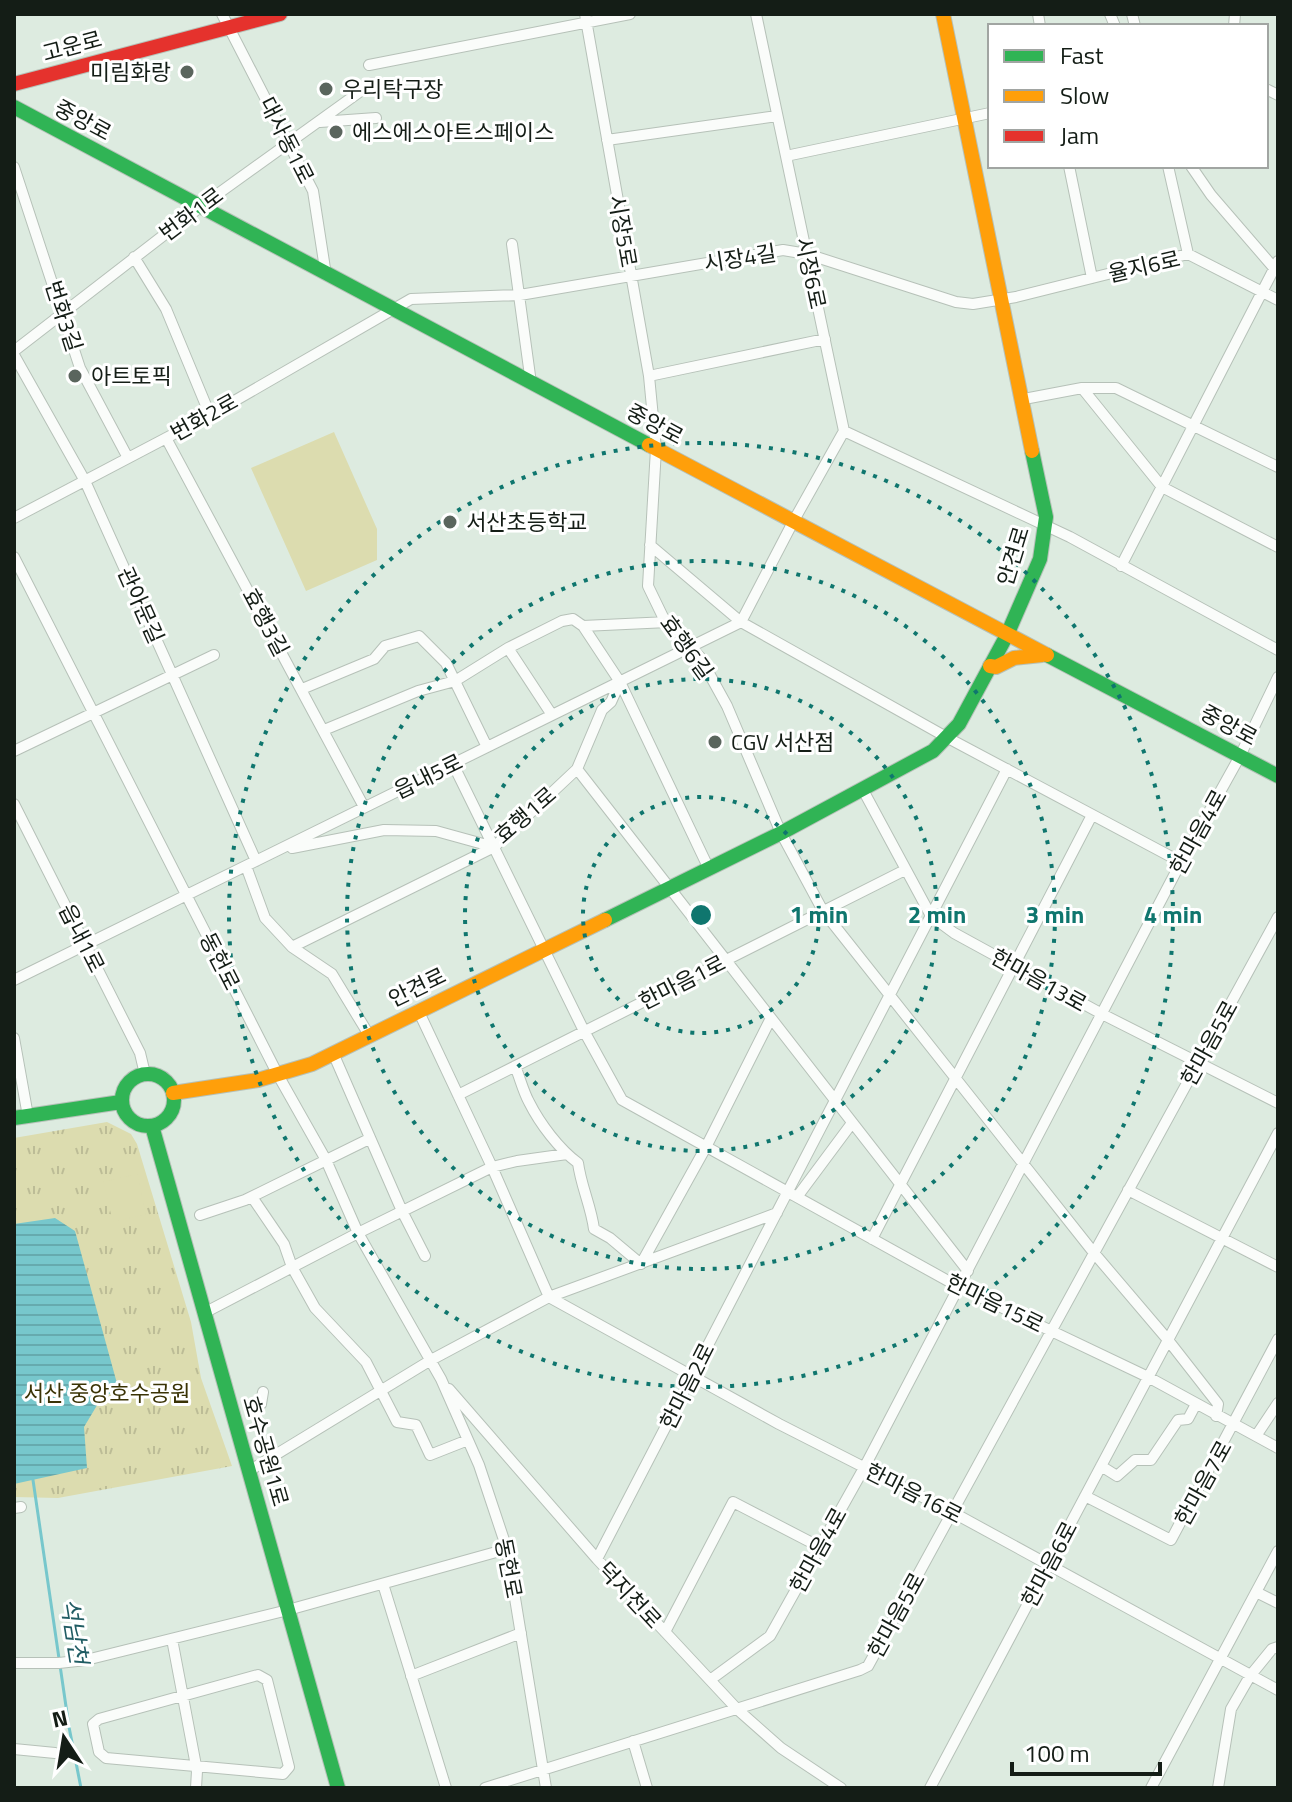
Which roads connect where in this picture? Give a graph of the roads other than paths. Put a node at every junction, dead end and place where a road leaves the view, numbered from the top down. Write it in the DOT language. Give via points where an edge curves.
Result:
graph roads {
  1 [pos="280,14"];
  2 [pos="630,14"];
  3 [pos="756,14"];
  4 [pos="943,14"];
  5 [pos="585,18"];
  6 [pos="226,21"];
  7 [pos="369,65"];
  8 [pos="372,83"];
  9 [pos="14,84"];
  10 [pos="14,107"];
  11 [pos="988,113"];
  12 [pos="777,116"];
  13 [pos="376,118"];
  14 [pos="965,118"];
  15 [pos="318,122"];
  16 [pos="607,140"];
  17 [pos="289,142"];
  18 [pos="786,156"];
  19 [pos="14,167"];
  20 [pos="1069,168"];
  21 [pos="1168,168"];
  22 [pos="1192,168"];
  23 [pos="200,207"];
  24 [pos="512,244"];
  25 [pos="807,254"];
  26 [pos="1188,254"];
  27 [pos="134,257"];
  28 [pos="1276,265"];
  29 [pos="326,275"];
  30 [pos="631,277"];
  31 [pos="1092,278"];
  32 [pos="1262,292"];
  33 [pos="520,295"];
  34 [pos="1003,299"];
  35 [pos="1278,300"];
  36 [pos="392,310"];
  37 [pos="63,313"];
  38 [pos="825,339"];
  39 [pos="14,353"];
  40 [pos="649,376"];
  41 [pos="531,383"];
  42 [pos="1082,388"];
  43 [pos="1024,399"];
  44 [pos="210,415"];
  45 [pos="1193,425"];
  46 [pos="844,431"];
  47 [pos="166,438"];
  48 [pos="656,449"];
  49 [pos="128,458"];
  50 [pos="1278,467"];
  51 [pos="85,481"];
  52 [pos="1162,487"];
  53 [pos="14,518"];
  54 [pos="793,522"];
  55 [pos="1046,526"];
  56 [pos="650,545"];
  57 [pos="1278,547"];
  58 [pos="14,557"];
  59 [pos="1121,566"];
  60 [pos="668,622"];
  61 [pos="741,622"];
  62 [pos="583,626"];
  63 [pos="1007,635"];
  64 [pos="691,647"];
  65 [pos="508,648"];
  66 [pos="1278,650"];
  67 [pos="214,655"];
  68 [pos="1047,655"];
  69 [pos="990,666"];
  70 [pos="173,675"];
  71 [pos="1278,677"];
  72 [pos="455,681"];
  73 [pos="620,682"];
  74 [pos="302,689"];
  75 [pos="93,713"];
  76 [pos="552,715"];
  77 [pos="324,730"];
  78 [pos="948,738"];
  79 [pos="487,747"];
  80 [pos="14,751"];
  81 [pos="1240,756"];
  82 [pos="453,764"];
  83 [pos="577,769"];
  84 [pos="1007,769"];
  85 [pos="1278,776"];
  86 [pos="863,790"];
  87 [pos="14,804"];
  88 [pos="364,807"];
  89 [pos="1092,815"];
  90 [pos="781,833"];
  91 [pos="494,847"];
  92 [pos="276,851"];
  93 [pos="1181,862"];
  94 [pos="251,863"];
  95 [pos="709,869"];
  96 [pos="905,870"];
  97 [pos="670,889"];
  98 [pos="186,895"];
  99 [pos="823,911"];
  100 [pos="931,916"];
  101 [pos="1278,917"];
  102 [pos="85,945"];
  103 [pos="292,947"];
  104 [pos="545,949"];
  105 [pos="726,960"];
  106 [pos="1014,965"];
  107 [pos="14,980"];
  108 [pos="889,995"];
  109 [pos="418,1010"];
  110 [pos="1102,1014"];
  111 [pos="771,1018"];
  112 [pos="584,1031"];
  113 [pos="369,1035"];
  114 [pos="14,1038"];
  115 [pos="333,1053"];
  116 [pos="1199,1061"];
  117 [pos="515,1066"];
  118 [pos="145,1074"];
  119 [pos="278,1075"];
  120 [pos="955,1078"];
  121 [pos="173,1093"];
  122 [pos="458,1095"];
  123 [pos="121,1102"];
  124 [pos="834,1102"];
  125 [pos="1278,1103"];
  126 [pos="21,1117"];
  127 [pos="852,1123"];
  128 [pos="152,1126"];
  129 [pos="1278,1133"];
  130 [pos="369,1139"];
  131 [pos="706,1147"];
  132 [pos="567,1154"];
  133 [pos="326,1160"];
  134 [pos="1025,1164"];
  135 [pos="492,1167"];
  136 [pos="900,1185"];
  137 [pos="1128,1190"];
  138 [pos="792,1195"];
  139 [pos="252,1197"];
  140 [pos="402,1211"];
  141 [pos="777,1213"];
  142 [pos="200,1215"];
  143 [pos="358,1233"];
  144 [pos="1222,1238"];
  145 [pos="872,1239"];
  146 [pos="1094,1253"];
  147 [pos="425,1256"];
  148 [pos="641,1264"];
  149 [pos="292,1267"];
  150 [pos="1278,1267"];
  151 [pos="968,1271"];
  152 [pos="959,1287"];
  153 [pos="549,1297"];
  154 [pos="204,1313"];
  155 [pos="1052,1330"];
  156 [pos="1278,1339"];
  157 [pos="1168,1340"];
  158 [pos="431,1360"];
  159 [pos="692,1376"];
  160 [pos="1148,1377"];
  161 [pos="441,1379"];
  162 [pos="382,1389"];
  163 [pos="1278,1403"];
  164 [pos="1196,1404"];
  165 [pos="1216,1416"];
  166 [pos="1234,1426"];
  167 [pos="1256,1436"];
  168 [pos="468,1440"];
  169 [pos="1278,1448"];
  170 [pos="1101,1466"];
  171 [pos="864,1468"];
  172 [pos="249,1471"];
  173 [pos="1085,1496"];
  174 [pos="952,1512"];
  175 [pos="820,1547"];
  176 [pos="507,1549"];
  177 [pos="1278,1551"];
  178 [pos="597,1559"];
  179 [pos="1048,1566"];
  180 [pos="383,1584"];
  181 [pos="1256,1592"];
  182 [pos="1278,1603"];
  183 [pos="288,1610"];
  184 [pos="665,1632"];
  185 [pos="521,1633"];
  186 [pos="172,1639"];
  187 [pos="1278,1647"];
  188 [pos="1221,1659"];
  189 [pos="14,1663"];
  190 [pos="411,1676"];
  191 [pos="1250,1676"];
  192 [pos="710,1680"];
  193 [pos="1278,1690"];
  194 [pos="183,1696"];
  195 [pos="737,1709"];
  196 [pos="633,1741"];
  197 [pos="14,1749"];
  198 [pos="55,1753"];
  199 [pos="196,1766"];
  200 [pos="543,1770"];
  201 [pos="828,1784"];
  202 [pos="196,1788"];
  203 [pos="338,1788"];
  204 [pos="446,1788"];
  205 [pos="485,1788"];
  206 [pos="546,1788"];
  207 [pos="647,1788"];
  208 [pos="841,1788"];
  209 [pos="930,1788"];
  210 [pos="1151,1788"];
  211 [pos="1218,1788"];
  1 -- 6 [label="main road, 고운로"];
  2 -- 5 [label="street"];
  3 -- 12 [label="street, 시장6로"];
  4 -- 14 [label="main road, 안견로"];
  5 -- 7 [label="street"];
  5 -- 16 [label="street, 시장5로"];
  6 -- 9 [label="main road, 고운로"];
  6 -- 17 [label="street, 대사동1로"];
  8 -- 15 [label="street, 번화1로"];
  10 -- 23 [label="main road, 중앙로"];
  11 -- 14 [label="street"];
  12 -- 16 [label="street"];
  12 -- 18 [label="street, 시장6로"];
  13 -- 15 [label="street"];
  14 -- 18 [label="street"];
  14 -- 34 [label="main road, 안견로"];
  15 -- 17 [label="street, 번화1로"];
  16 -- 30 [label="street, 시장5로"];
  17 -- 23 [label="street, 번화1로"];
  17 -- 29 [label="street, 대사동1로" via="313,191"];
  18 -- 25 [label="street, 시장6로"];
  19 -- 37 [label="street, 번화3길"];
  20 -- 31 [label="street"];
  21 -- 26 [label="street"];
  22 -- 28 [label="street"];
  23 -- 27 [label="street, 번화1로"];
  23 -- 29 [label="main road, 중앙로"];
  24 -- 33 [label="street"];
  25 -- 30 [label="street, 시장4길" via="783,250"];
  25 -- 34 [label="street, 시장4길" via="962,304"];
  25 -- 38 [label="street, 시장6로"];
  26 -- 31 [label="street, 율지6로"];
  26 -- 32 [label="street, 율지6로"];
  27 -- 37 [label="street, 번화1로"];
  27 -- 44 [label="street" via="166,309"];
  28 -- 32 [label="street"];
  29 -- 36 [label="main road, 중앙로"];
  30 -- 33 [label="street, 시장4길"];
  30 -- 40 [label="street, 시장5로"];
  31 -- 34 [label="street, 율지6로"];
  32 -- 35 [label="street, 율지6로"];
  32 -- 45 [label="street"];
  33 -- 36 [label="street, 시장4길" via="411,299"];
  33 -- 41 [label="street"];
  34 -- 43 [label="main road, 안견로"];
  36 -- 41 [label="main road, 중앙로"];
  36 -- 44 [label="street, 번화2로"];
  37 -- 39 [label="street, 번화1로"];
  37 -- 49 [label="street, 번화3길" via="80,368"];
  38 -- 40 [label="street"];
  38 -- 46 [label="street, 시장6로"];
  39 -- 51 [label="street, 관아문길"];
  40 -- 48 [label="street, 시장5로"];
  41 -- 48 [label="main road, 중앙로"];
  42 -- 43 [label="street"];
  42 -- 45 [label="street" via="1116,388"];
  42 -- 52 [label="street"];
  43 -- 55 [label="main road, 안견로"];
  44 -- 47 [label="street, 번화2로"];
  45 -- 50 [label="street"];
  45 -- 52 [label="street"];
  46 -- 54 [label="street"];
  46 -- 55 [label="street"];
  47 -- 49 [label="street, 번화2로"];
  47 -- 74 [label="street, 효행3길"];
  48 -- 54 [label="main road, 중앙로"];
  48 -- 56 [label="street, 효행6길"];
  49 -- 51 [label="street, 번화2로"];
  51 -- 53 [label="street, 번화2로"];
  51 -- 70 [label="street, 관아문길"];
  52 -- 57 [label="street"];
  52 -- 59 [label="street"];
  54 -- 61 [label="street"];
  54 -- 63 [label="main road, 중앙로"];
  55 -- 59 [label="street"];
  55 -- 63 [label="main road, 안견로" via="1040,559"];
  56 -- 60 [label="street, 효행6길" via="648,586"];
  56 -- 61 [label="street"];
  58 -- 75 [label="street, 동헌로"];
  59 -- 66 [label="street"];
  60 -- 62 [label="street"];
  60 -- 64 [label="street, 효행6길"];
  61 -- 64 [label="street, 읍내5로"];
  61 -- 78 [label="street"];
  62 -- 65 [label="street" via="573,619 562,621"];
  62 -- 73 [label="street"];
  63 -- 68 [label="main road, 중앙로"];
  63 -- 69 [label="main road, 안견로"];
  64 -- 73 [label="street, 읍내5로"];
  64 -- 90 [label="street, 효행6길" via="727,706"];
  65 -- 72 [label="street"];
  65 -- 76 [label="street"];
  67 -- 70 [label="street"];
  68 -- 69 [label="main road"];
  68 -- 81 [label="main road, 중앙로"];
  69 -- 78 [label="main road, 안견로"];
  70 -- 75 [label="street"];
  70 -- 94 [label="street, 관아문길"];
  71 -- 81 [label="street, 한마음4로"];
  72 -- 74 [label="street" via="446,663 419,636 385,646 374,659"];
  72 -- 77 [label="street"];
  72 -- 79 [label="street"];
  73 -- 76 [label="street, 읍내5로"];
  73 -- 83 [label="street, 효행1로"];
  73 -- 95 [label="street"];
  74 -- 77 [label="street, 효행3길"];
  75 -- 80 [label="street"];
  75 -- 98 [label="street, 동헌로"];
  76 -- 79 [label="street, 읍내5로"];
  77 -- 88 [label="street, 효행3길"];
  78 -- 84 [label="street"];
  78 -- 86 [label="main road, 안견로"];
  79 -- 82 [label="street, 읍내5로"];
  81 -- 85 [label="main road, 중앙로"];
  81 -- 93 [label="street, 한마음4로"];
  82 -- 88 [label="street, 읍내5로"];
  82 -- 91 [label="street, 한마음15로"];
  83 -- 91 [label="street, 효행1로"];
  83 -- 97 [label="street"];
  84 -- 89 [label="street"];
  84 -- 100 [label="street, 한마음2로"];
  86 -- 90 [label="main road, 안견로"];
  86 -- 96 [label="street, 한마음13로"];
  87 -- 102 [label="street, 읍내1로"];
  88 -- 92 [label="street, 읍내5로"];
  89 -- 93 [label="street"];
  89 -- 106 [label="street"];
  90 -- 95 [label="main road, 안견로"];
  90 -- 99 [label="street"];
  91 -- 92 [label="street, 효행1로" via="436,831 384,830"];
  91 -- 103 [label="street"];
  91 -- 104 [label="street, 한마음15로"];
  92 -- 94 [label="street, 읍내5로"];
  93 -- 110 [label="street, 한마음4로"];
  94 -- 98 [label="street, 읍내5로"];
  94 -- 103 [label="street, 관아문길" via="265,918"];
  95 -- 97 [label="main road, 안견로"];
  96 -- 99 [label="street, 한마음1로"];
  96 -- 100 [label="street, 한마음13로"];
  97 -- 104 [label="main road, 안견로"];
  97 -- 105 [label="street"];
  98 -- 102 [label="street, 읍내5로"];
  98 -- 119 [label="street, 동헌로"];
  99 -- 105 [label="street, 한마음1로"];
  99 -- 108 [label="street"];
  100 -- 106 [label="street, 한마음13로"];
  100 -- 108 [label="street, 한마음2로"];
  101 -- 116 [label="street, 한마음5로"];
  102 -- 107 [label="street, 읍내5로"];
  102 -- 118 [label="street, 읍내1로" via="140,1053"];
  103 -- 113 [label="street, 관아문길" via="332,974"];
  104 -- 109 [label="main road, 안견로"];
  104 -- 112 [label="street, 한마음15로"];
  105 -- 111 [label="street"];
  105 -- 112 [label="street, 한마음1로"];
  106 -- 110 [label="street, 한마음13로"];
  106 -- 120 [label="street"];
  108 -- 120 [label="street"];
  108 -- 124 [label="street, 한마음2로"];
  109 -- 113 [label="main road, 안견로"];
  109 -- 122 [label="street"];
  110 -- 116 [label="street, 한마음13로"];
  110 -- 134 [label="street, 한마음4로"];
  111 -- 124 [label="street"];
  111 -- 131 [label="street"];
  112 -- 117 [label="street, 한마음1로"];
  112 -- 131 [label="street, 한마음15로" via="622,1100"];
  113 -- 115 [label="main road, 안견로"];
  114 -- 126 [label="street"];
  115 -- 119 [label="main road, 안견로"];
  115 -- 130 [label="street"];
  116 -- 125 [label="street, 한마음13로"];
  116 -- 137 [label="street, 한마음5로"];
  117 -- 122 [label="street, 한마음1로"];
  117 -- 132 [label="street" via="529,1103"];
  118 -- 121 [label="main road" via="163,1078"];
  118 -- 123 [label="main road" via="128,1083"];
  119 -- 121 [label="main road, 안견로"];
  119 -- 133 [label="street, 동헌로"];
  120 -- 134 [label="street"];
  120 -- 136 [label="street"];
  121 -- 128 [label="main road" via="170,1115"];
  122 -- 135 [label="street"];
  123 -- 126 [label="main road"];
  123 -- 128 [label="main road" via="131,1121"];
  124 -- 127 [label="street"];
  124 -- 138 [label="street, 한마음2로"];
  127 -- 136 [label="street"];
  127 -- 138 [label="street"];
  128 -- 154 [label="main road, 호수공원1로"];
  129 -- 144 [label="street, 한마음6로"];
  130 -- 133 [label="street"];
  130 -- 140 [label="street"];
  131 -- 138 [label="street, 한마음15로"];
  131 -- 148 [label="street"];
  132 -- 135 [label="street"];
  132 -- 148 [label="street" via="578,1163 594,1229"];
  133 -- 139 [label="street"];
  133 -- 143 [label="street, 동헌로"];
  134 -- 146 [label="street"];
  134 -- 151 [label="street, 한마음4로"];
  135 -- 140 [label="street"];
  135 -- 153 [label="street"];
  136 -- 145 [label="street"];
  136 -- 151 [label="street"];
  137 -- 144 [label="street"];
  137 -- 146 [label="street, 한마음5로"];
  138 -- 141 [label="street, 한마음2로"];
  138 -- 145 [label="street, 한마음15로"];
  139 -- 142 [label="street"];
  139 -- 149 [label="street" via="284,1244"];
  140 -- 143 [label="street"];
  140 -- 147 [label="street"];
  141 -- 148 [label="street"];
  141 -- 159 [label="street, 한마음2로"];
  143 -- 149 [label="street"];
  143 -- 158 [label="street, 동헌로"];
  144 -- 150 [label="street"];
  144 -- 157 [label="street, 한마음6로"];
  145 -- 152 [label="street, 한마음15로"];
  146 -- 155 [label="street, 한마음5로"];
  146 -- 157 [label="street"];
  148 -- 153 [label="street"];
  149 -- 154 [label="street"];
  149 -- 162 [label="street" via="315,1308 354,1347"];
  151 -- 152 [label="street, 한마음4로"];
  152 -- 155 [label="street, 한마음15로"];
  152 -- 171 [label="street, 한마음4로"];
  153 -- 158 [label="street"];
  153 -- 159 [label="street, 한마음16로"];
  154 -- 172 [label="main road, 호수공원1로"];
  155 -- 160 [label="street, 한마음15로"];
  155 -- 174 [label="street, 한마음5로"];
  156 -- 166 [label="street, 한마음7로"];
  157 -- 160 [label="street, 한마음6로"];
  157 -- 165 [label="street" via="1218,1404"];
  158 -- 161 [label="street, 동헌로"];
  158 -- 162 [label="street"];
  159 -- 171 [label="street, 한마음16로"];
  159 -- 178 [label="street, 한마음2로"];
  160 -- 164 [label="street, 한마음15로"];
  160 -- 170 [label="street, 한마음6로"];
  161 -- 168 [label="street, 동헌로"];
  161 -- 178 [label="street, 덕지천로"];
  162 -- 168 [label="street" via="397,1422 416,1425 430,1455"];
  162 -- 172 [label="street"];
  163 -- 167 [label="street"];
  164 -- 165 [label="street, 한마음15로"];
  164 -- 170 [label="street" via="1188,1419 1178,1420 1151,1460 1135,1460 1117,1476"];
  165 -- 166 [label="street, 한마음15로"];
  166 -- 167 [label="street, 한마음15로"];
  166 -- 173 [label="street, 한마음7로" via="1171,1540"];
  167 -- 169 [label="street, 한마음15로"];
  168 -- 176 [label="street, 동헌로"];
  170 -- 173 [label="street, 한마음6로"];
  171 -- 174 [label="street, 한마음16로"];
  171 -- 175 [label="street, 한마음4로"];
  172 -- 183 [label="main road, 호수공원1로"];
  173 -- 179 [label="street, 한마음6로"];
  174 -- 179 [label="street, 한마음16로"];
  174 -- 195 [label="street, 한마음5로" via="868,1666"];
  175 -- 184 [label="street" via="733,1502"];
  175 -- 192 [label="street, 한마음4로" via="770,1636"];
  176 -- 180 [label="street"];
  176 -- 185 [label="street, 동헌로"];
  177 -- 181 [label="street"];
  178 -- 184 [label="street, 덕지천로"];
  179 -- 188 [label="street, 한마음16로"];
  179 -- 209 [label="street, 한마음6로"];
  180 -- 183 [label="street"];
  180 -- 190 [label="street"];
  181 -- 182 [label="street"];
  181 -- 188 [label="street"];
  183 -- 186 [label="street"];
  183 -- 203 [label="main road, 호수공원1로"];
  184 -- 192 [label="street, 덕지천로"];
  185 -- 190 [label="street"];
  185 -- 200 [label="street, 동헌로"];
  186 -- 189 [label="street" via="77,1661"];
  186 -- 194 [label="street"];
  187 -- 191 [label="street"];
  188 -- 191 [label="street, 한마음16로"];
  188 -- 210 [label="street"];
  190 -- 204 [label="street"];
  191 -- 193 [label="street, 한마음16로"];
  191 -- 211 [label="street" via="1231,1709"];
  192 -- 195 [label="street, 덕지천로"];
  194 -- 199 [label="street"];
  194 -- 199 [label="street" via="93,1724 99,1752 106,1758"];
  194 -- 199 [label="street" via="258,1675 267,1680 289,1767 283,1774"];
  195 -- 196 [label="street, 한마음5로"];
  195 -- 201 [label="street, 덕지천로"];
  196 -- 200 [label="street, 한마음5로"];
  196 -- 207 [label="street"];
  197 -- 198 [label="street"];
  199 -- 202 [label="street"];
  200 -- 205 [label="street, 한마음5로"];
  200 -- 206 [label="street, 동헌로"];
  201 -- 208 [label="street, 덕지천로"];
}
